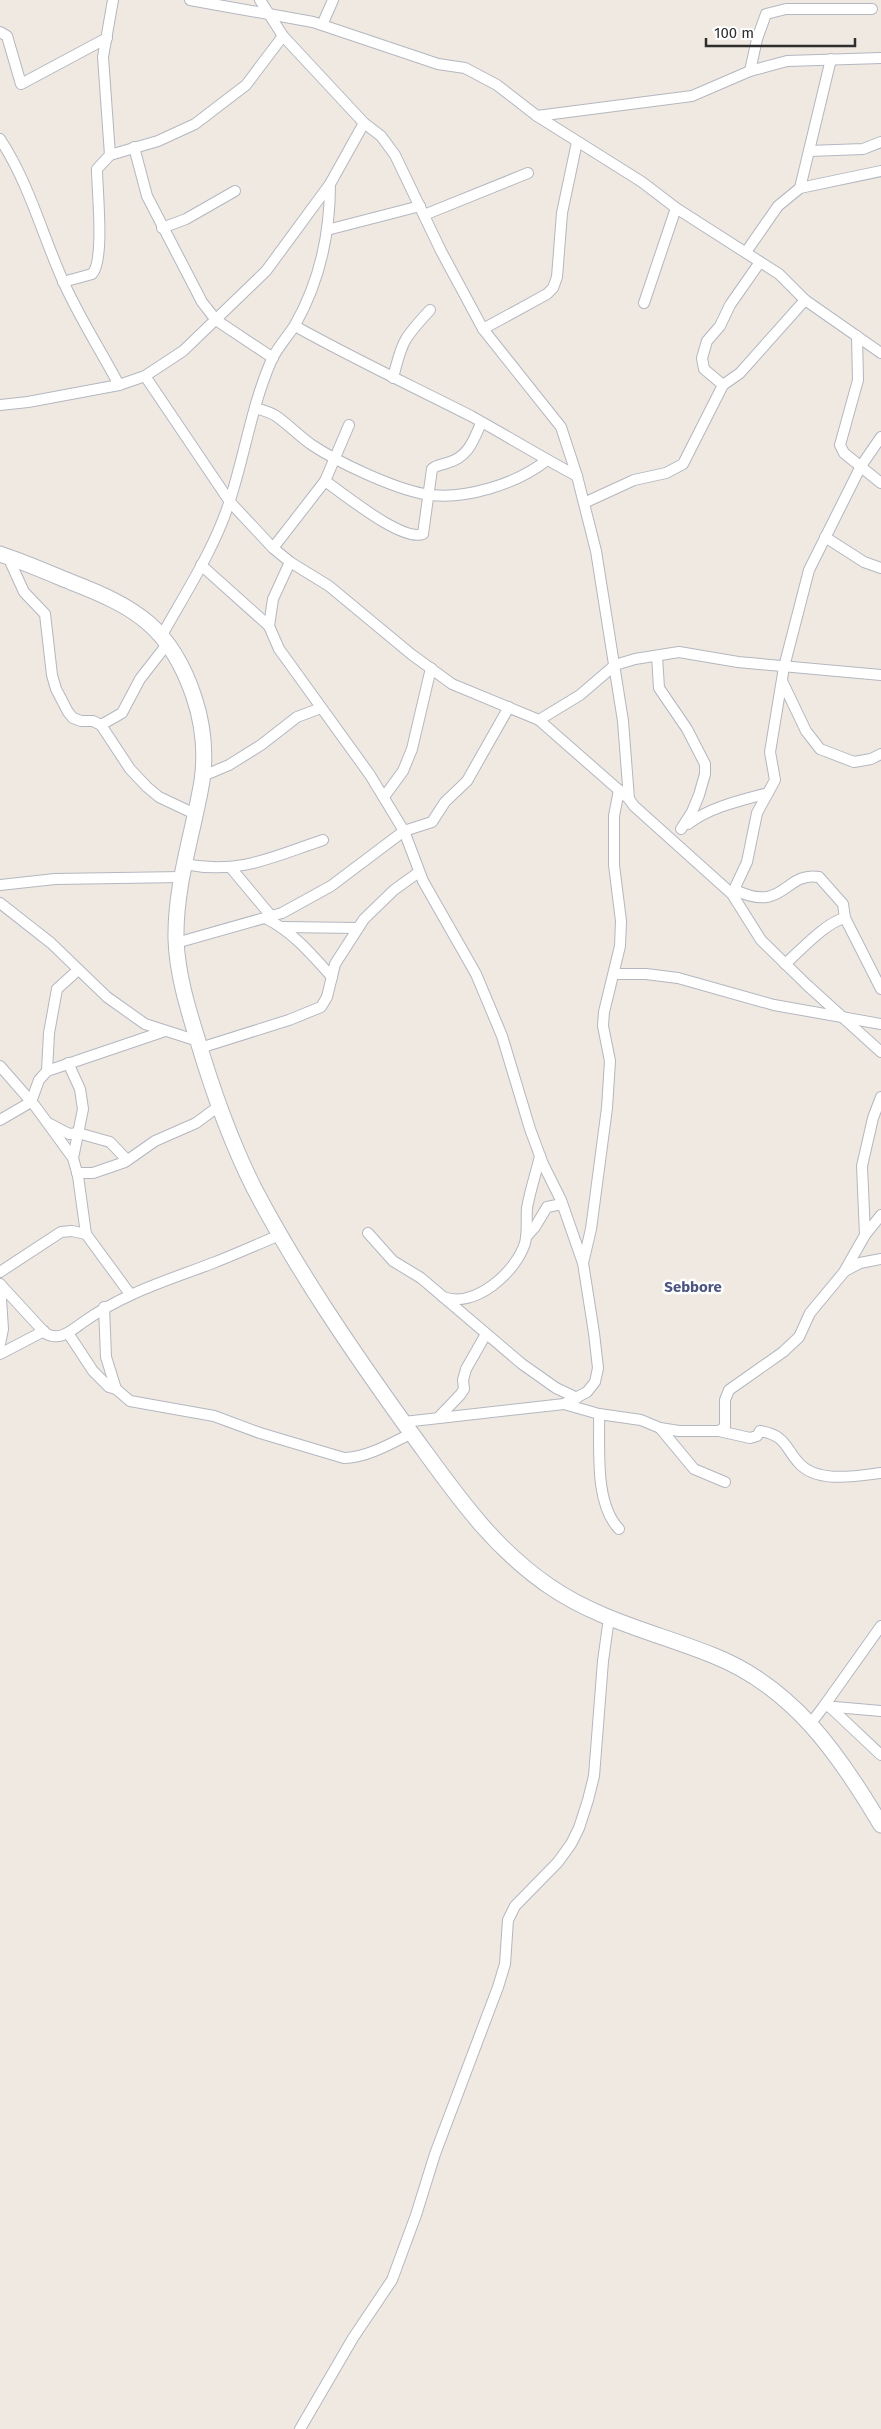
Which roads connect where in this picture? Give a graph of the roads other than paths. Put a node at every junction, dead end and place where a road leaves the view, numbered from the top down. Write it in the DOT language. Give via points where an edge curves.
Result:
graph roads {
  1 [pos="113,0"];
  2 [pos="190,0"];
  3 [pos="260,0"];
  4 [pos="333,0"];
  5 [pos="872,10"];
  6 [pos="271,16"];
  7 [pos="322,25"];
  8 [pos="0,32"];
  9 [pos="283,36"];
  10 [pos="107,38"];
  11 [pos="881,58"];
  12 [pos="831,59"];
  13 [pos="750,71"];
  14 [pos="537,116"];
  15 [pos="364,123"];
  16 [pos="0,139"];
  17 [pos="576,142"];
  18 [pos="881,142"];
  19 [pos="134,147"];
  20 [pos="809,151"];
  21 [pos="110,155"];
  22 [pos="881,171"];
  23 [pos="528,173"];
  24 [pos="330,184"];
  25 [pos="800,188"];
  26 [pos="235,190"];
  27 [pos="676,208"];
  28 [pos="422,211"];
  29 [pos="162,228"];
  30 [pos="327,230"];
  31 [pos="746,252"];
  32 [pos="760,262"];
  33 [pos="63,282"];
  34 [pos="805,300"];
  35 [pos="644,304"];
  36 [pos="430,310"];
  37 [pos="216,320"];
  38 [pos="295,326"];
  39 [pos="483,329"];
  40 [pos="857,336"];
  41 [pos="879,348"];
  42 [pos="272,358"];
  43 [pos="145,376"];
  44 [pos="393,378"];
  45 [pos="119,385"];
  46 [pos="723,386"];
  47 [pos="0,405"];
  48 [pos="255,408"];
  49 [pos="481,422"];
  50 [pos="349,425"];
  51 [pos="881,437"];
  52 [pos="336,458"];
  53 [pos="547,460"];
  54 [pos="861,466"];
  55 [pos="577,476"];
  56 [pos="325,481"];
  57 [pos="881,483"];
  58 [pos="430,494"];
  59 [pos="230,502"];
  60 [pos="584,503"];
  61 [pos="824,537"];
  62 [pos="273,548"];
  63 [pos="4,556"];
  64 [pos="290,562"];
  65 [pos="201,565"];
  66 [pos="881,568"];
  67 [pos="270,626"];
  68 [pos="165,639"];
  69 [pos="657,656"];
  70 [pos="615,665"];
  71 [pos="784,667"];
  72 [pos="430,668"];
  73 [pos="881,675"];
  74 [pos="782,682"];
  75 [pos="508,707"];
  76 [pos="321,708"];
  77 [pos="539,720"];
  78 [pos="101,725"];
  79 [pos="881,754"];
  80 [pos="202,776"];
  81 [pos="619,790"];
  82 [pos="768,793"];
  83 [pos="384,797"];
  84 [pos="629,798"];
  85 [pos="195,814"];
  86 [pos="681,829"];
  87 [pos="404,831"];
  88 [pos="323,840"];
  89 [pos="672,840"];
  90 [pos="231,868"];
  91 [pos="183,870"];
  92 [pos="419,872"];
  93 [pos="0,885"];
  94 [pos="733,892"];
  95 [pos="0,903"];
  96 [pos="269,918"];
  97 [pos="845,918"];
  98 [pos="282,927"];
  99 [pos="358,928"];
  100 [pos="176,943"];
  101 [pos="785,964"];
  102 [pos="78,970"];
  103 [pos="615,974"];
  104 [pos="332,977"];
  105 [pos="881,989"];
  106 [pos="848,1020"];
  107 [pos="881,1024"];
  108 [pos="165,1031"];
  109 [pos="199,1044"];
  110 [pos="881,1052"];
  111 [pos="68,1063"];
  112 [pos="0,1068"];
  113 [pos="47,1071"];
  114 [pos="881,1097"];
  115 [pos="31,1102"];
  116 [pos="219,1106"];
  117 [pos="0,1120"];
  118 [pos="46,1122"];
  119 [pos="78,1133"];
  120 [pos="540,1156"];
  121 [pos="73,1158"];
  122 [pos="126,1160"];
  123 [pos="77,1173"];
  124 [pos="93,1173"];
  125 [pos="80,1190"];
  126 [pos="562,1204"];
  127 [pos="881,1215"];
  128 [pos="368,1233"];
  129 [pos="86,1234"];
  130 [pos="280,1235"];
  131 [pos="866,1235"];
  132 [pos="526,1237"];
  133 [pos="881,1259"];
  134 [pos="583,1263"];
  135 [pos="0,1272"];
  136 [pos="844,1272"];
  137 [pos="0,1284"];
  138 [pos="130,1294"];
  139 [pos="441,1296"];
  140 [pos="104,1307"];
  141 [pos="44,1331"];
  142 [pos="68,1333"];
  143 [pos="486,1334"];
  144 [pos="0,1344"];
  145 [pos="0,1354"];
  146 [pos="116,1389"];
  147 [pos="577,1398"];
  148 [pos="564,1404"];
  149 [pos="599,1414"];
  150 [pos="438,1418"];
  151 [pos="408,1428"];
  152 [pos="660,1428"];
  153 [pos="719,1431"];
  154 [pos="881,1473"];
  155 [pos="725,1482"];
  156 [pos="619,1528"];
  157 [pos="609,1618"];
  158 [pos="881,1626"];
  159 [pos="827,1706"];
  160 [pos="881,1710"];
  161 [pos="811,1723"];
  162 [pos="881,1755"];
  163 [pos="881,1825"];
  164 [pos="300,2429"];
  1 -- 10 [label="street"];
  2 -- 6 [label="street"];
  3 -- 6 [label="street"];
  4 -- 7 [label="street"];
  5 -- 13 [label="street" via="786,9 766,14"];
  6 -- 7 [label="street"];
  6 -- 9 [label="street"];
  7 -- 14 [label="street" via="438,64 465,68 497,85"];
  8 -- 10 [label="street" via="7,36 21,84"];
  9 -- 15 [label="street"];
  9 -- 19 [label="street" via="246,85 195,124 158,141"];
  10 -- 21 [label="street" via="103,57"];
  11 -- 12 [label="street"];
  12 -- 13 [label="street" via="787,61"];
  12 -- 20 [label="street"];
  13 -- 14 [label="street" via="692,96"];
  14 -- 17 [label="street"];
  15 -- 24 [label="street"];
  15 -- 28 [label="street" via="395,155"];
  16 -- 33 [label="street" via="11,155"];
  17 -- 27 [label="street" via="642,182"];
  17 -- 39 [label="street" via="562,213 554,288"];
  18 -- 20 [label="street" via="863,149"];
  19 -- 21 [label="street"];
  19 -- 29 [label="street" via="147,196"];
  20 -- 25 [label="street"];
  21 -- 33 [label="street" via="97,169 100,242 95,272"];
  22 -- 25 [label="street"];
  23 -- 28 [label="street"];
  24 -- 30 [label="street"];
  24 -- 37 [label="street" via="266,271"];
  25 -- 31 [label="street" via="778,206"];
  26 -- 29 [label="street" via="186,219"];
  27 -- 31 [label="street"];
  27 -- 35 [label="street"];
  28 -- 30 [label="street"];
  28 -- 39 [label="street"];
  29 -- 37 [label="street" via="202,302"];
  30 -- 38 [label="street" via="321,266"];
  31 -- 32 [label="street"];
  32 -- 34 [label="street" via="779,274"];
  32 -- 46 [label="street" via="703,351 704,369"];
  33 -- 45 [label="street"];
  34 -- 40 [label="street"];
  34 -- 46 [label="street" via="740,373"];
  36 -- 44 [label="street" via="406,335"];
  37 -- 42 [label="street"];
  37 -- 43 [label="street" via="183,351"];
  38 -- 42 [label="street"];
  38 -- 44 [label="street"];
  39 -- 55 [label="street" via="561,427"];
  40 -- 41 [label="street"];
  40 -- 54 [label="street" via="858,380 840,445"];
  42 -- 48 [label="street"];
  43 -- 45 [label="street"];
  43 -- 59 [label="street"];
  44 -- 49 [label="street"];
  45 -- 47 [label="street"];
  46 -- 60 [label="street" via="683,464 634,480"];
  48 -- 52 [label="street" via="276,416 313,446"];
  48 -- 59 [label="street"];
  49 -- 53 [label="street"];
  49 -- 58 [label="street" via="465,455 432,469"];
  50 -- 52 [label="street"];
  51 -- 54 [label="street"];
  52 -- 56 [label="street"];
  52 -- 58 [label="street" via="403,488"];
  53 -- 55 [label="street"];
  53 -- 58 [label="street" via="532,472 501,485 461,493"];
  54 -- 57 [label="street"];
  54 -- 61 [label="street"];
  55 -- 60 [label="street"];
  56 -- 58 [label="street" via="391,526 418,536 423,534"];
  56 -- 62 [label="street"];
  59 -- 62 [label="street"];
  59 -- 65 [label="street"];
  60 -- 70 [label="street" via="596,551"];
  61 -- 66 [label="street" via="864,562"];
  61 -- 71 [label="street" via="810,570"];
  62 -- 64 [label="street"];
  63 -- 68 [label="main road" via="110,596 142,616"];
  63 -- 78 [label="street" via="24,592 45,614 52,675 68,712 73,718"];
  64 -- 67 [label="street" via="273,599"];
  64 -- 72 [label="street" via="329,586"];
  65 -- 67 [label="street"];
  65 -- 68 [label="street"];
  67 -- 76 [label="street" via="279,649"];
  68 -- 78 [label="street" via="122,713"];
  68 -- 80 [label="main road" via="191,686 200,712"];
  69 -- 70 [label="street"];
  69 -- 71 [label="street" via="679,652"];
  69 -- 86 [label="street" via="659,688 705,764 699,795"];
  70 -- 77 [label="street" via="580,694"];
  70 -- 84 [label="street"];
  71 -- 73 [label="street"];
  71 -- 74 [label="street"];
  72 -- 75 [label="street" via="452,684"];
  72 -- 83 [label="street" via="412,750 403,771"];
  74 -- 79 [label="street" via="806,732 820,749 854,762"];
  74 -- 82 [label="street" via="770,752 775,780"];
  75 -- 77 [label="street"];
  75 -- 87 [label="street" via="463,787 445,802 432,822"];
  76 -- 80 [label="street" via="297,716 261,745 229,765"];
  76 -- 83 [label="street"];
  77 -- 81 [label="street"];
  78 -- 85 [label="street" via="130,768 158,797"];
  80 -- 85 [label="main road"];
  81 -- 84 [label="street"];
  81 -- 103 [label="street" via="614,816 614,865 621,921"];
  82 -- 86 [label="street" via="697,816"];
  82 -- 94 [label="street" via="756,813 747,862"];
  83 -- 87 [label="street"];
  84 -- 89 [label="street"];
  85 -- 91 [label="main road"];
  86 -- 89 [label="street"];
  87 -- 92 [label="street"];
  87 -- 96 [label="street" via="331,886"];
  88 -- 90 [label="street" via="266,860"];
  89 -- 94 [label="street"];
  90 -- 91 [label="street"];
  90 -- 96 [label="street" via="255,894"];
  91 -- 93 [label="street"];
  91 -- 100 [label="main road" via="176,902"];
  92 -- 99 [label="street" via="394,890"];
  92 -- 120 [label="street" via="476,974 502,1036"];
  94 -- 97 [label="street" via="762,899 808,877 819,877 843,904"];
  94 -- 101 [label="street" via="761,940"];
  95 -- 102 [label="street" via="51,943"];
  96 -- 98 [label="street"];
  96 -- 100 [label="street"];
  97 -- 101 [label="street" via="818,935"];
  97 -- 105 [label="street"];
  98 -- 99 [label="street"];
  98 -- 104 [label="street"];
  99 -- 104 [label="street" via="335,964"];
  100 -- 109 [label="main road" via="181,977"];
  101 -- 106 [label="street"];
  102 -- 108 [label="street" via="106,997 145,1024"];
  102 -- 113 [label="street" via="56,989"];
  103 -- 106 [label="street" via="678,978 774,1006"];
  103 -- 134 [label="street" via="603,1026 610,1061 604,1140"];
  104 -- 109 [label="street" via="321,1007 289,1020"];
  106 -- 107 [label="street"];
  106 -- 110 [label="street"];
  108 -- 109 [label="street"];
  108 -- 111 [label="street"];
  109 -- 116 [label="main road"];
  111 -- 113 [label="street"];
  111 -- 119 [label="street" via="80,1089 82,1109"];
  112 -- 115 [label="street"];
  113 -- 115 [label="street" via="39,1080"];
  114 -- 131 [label="street" via="862,1166"];
  115 -- 117 [label="street"];
  115 -- 118 [label="street"];
  116 -- 122 [label="street"];
  116 -- 130 [label="main road" via="251,1181"];
  118 -- 119 [label="street" via="68,1134"];
  118 -- 121 [label="street"];
  119 -- 121 [label="street"];
  119 -- 122 [label="street" via="110,1142"];
  120 -- 126 [label="street"];
  120 -- 132 [label="street" via="529,1196"];
  121 -- 123 [label="street"];
  122 -- 124 [label="street"];
  123 -- 124 [label="street"];
  123 -- 125 [label="street"];
  124 -- 125 [label="street"];
  125 -- 129 [label="street"];
  126 -- 132 [label="street" via="547,1207"];
  126 -- 134 [label="street"];
  127 -- 131 [label="street"];
  128 -- 139 [label="street" via="393,1261 421,1278"];
  129 -- 135 [label="street" via="61,1232"];
  129 -- 138 [label="street"];
  130 -- 138 [label="street"];
  130 -- 151 [label="main road"];
  131 -- 136 [label="street"];
  132 -- 139 [label="street" via="519,1255 492,1288 458,1299"];
  133 -- 136 [label="street" via="860,1263"];
  134 -- 147 [label="street" via="598,1368 595,1382"];
  136 -- 153 [label="street" via="810,1313 799,1338 729,1390 725,1400 725,1426"];
  137 -- 141 [label="street"];
  137 -- 144 [label="street" via="3,1329"];
  138 -- 140 [label="street"];
  139 -- 143 [label="street"];
  140 -- 142 [label="street"];
  140 -- 146 [label="street" via="106,1357"];
  141 -- 142 [label="street" via="50,1337"];
  141 -- 145 [label="street"];
  142 -- 146 [label="street" via="93,1371 108,1386"];
  143 -- 147 [label="street" via="537,1375"];
  143 -- 150 [label="street" via="466,1370 460,1395"];
  146 -- 151 [label="street" via="130,1401 214,1416 344,1458 386,1446"];
  147 -- 148 [label="street"];
  148 -- 149 [label="street"];
  148 -- 150 [label="street"];
  149 -- 152 [label="street" via="641,1420"];
  149 -- 156 [label="street" via="604,1502 611,1520"];
  150 -- 151 [label="street"];
  151 -- 157 [label="main road" via="469,1513 515,1560 567,1597"];
  152 -- 153 [label="street"];
  152 -- 155 [label="street" via="694,1469"];
  153 -- 154 [label="street" via="750,1438 760,1431 768,1432 782,1440 798,1462 816,1473 834,1476"];
  157 -- 161 [label="main road" via="740,1667 783,1697"];
  157 -- 164 [label="street" via="594,1776 579,1828 558,1862 515,1906 508,1920 506,1954 498,1987 392,2280 353,2338"];
  158 -- 159 [label="street"];
  159 -- 160 [label="street"];
  159 -- 161 [label="street"];
  159 -- 162 [label="street"];
  161 -- 163 [label="main road"];
}
